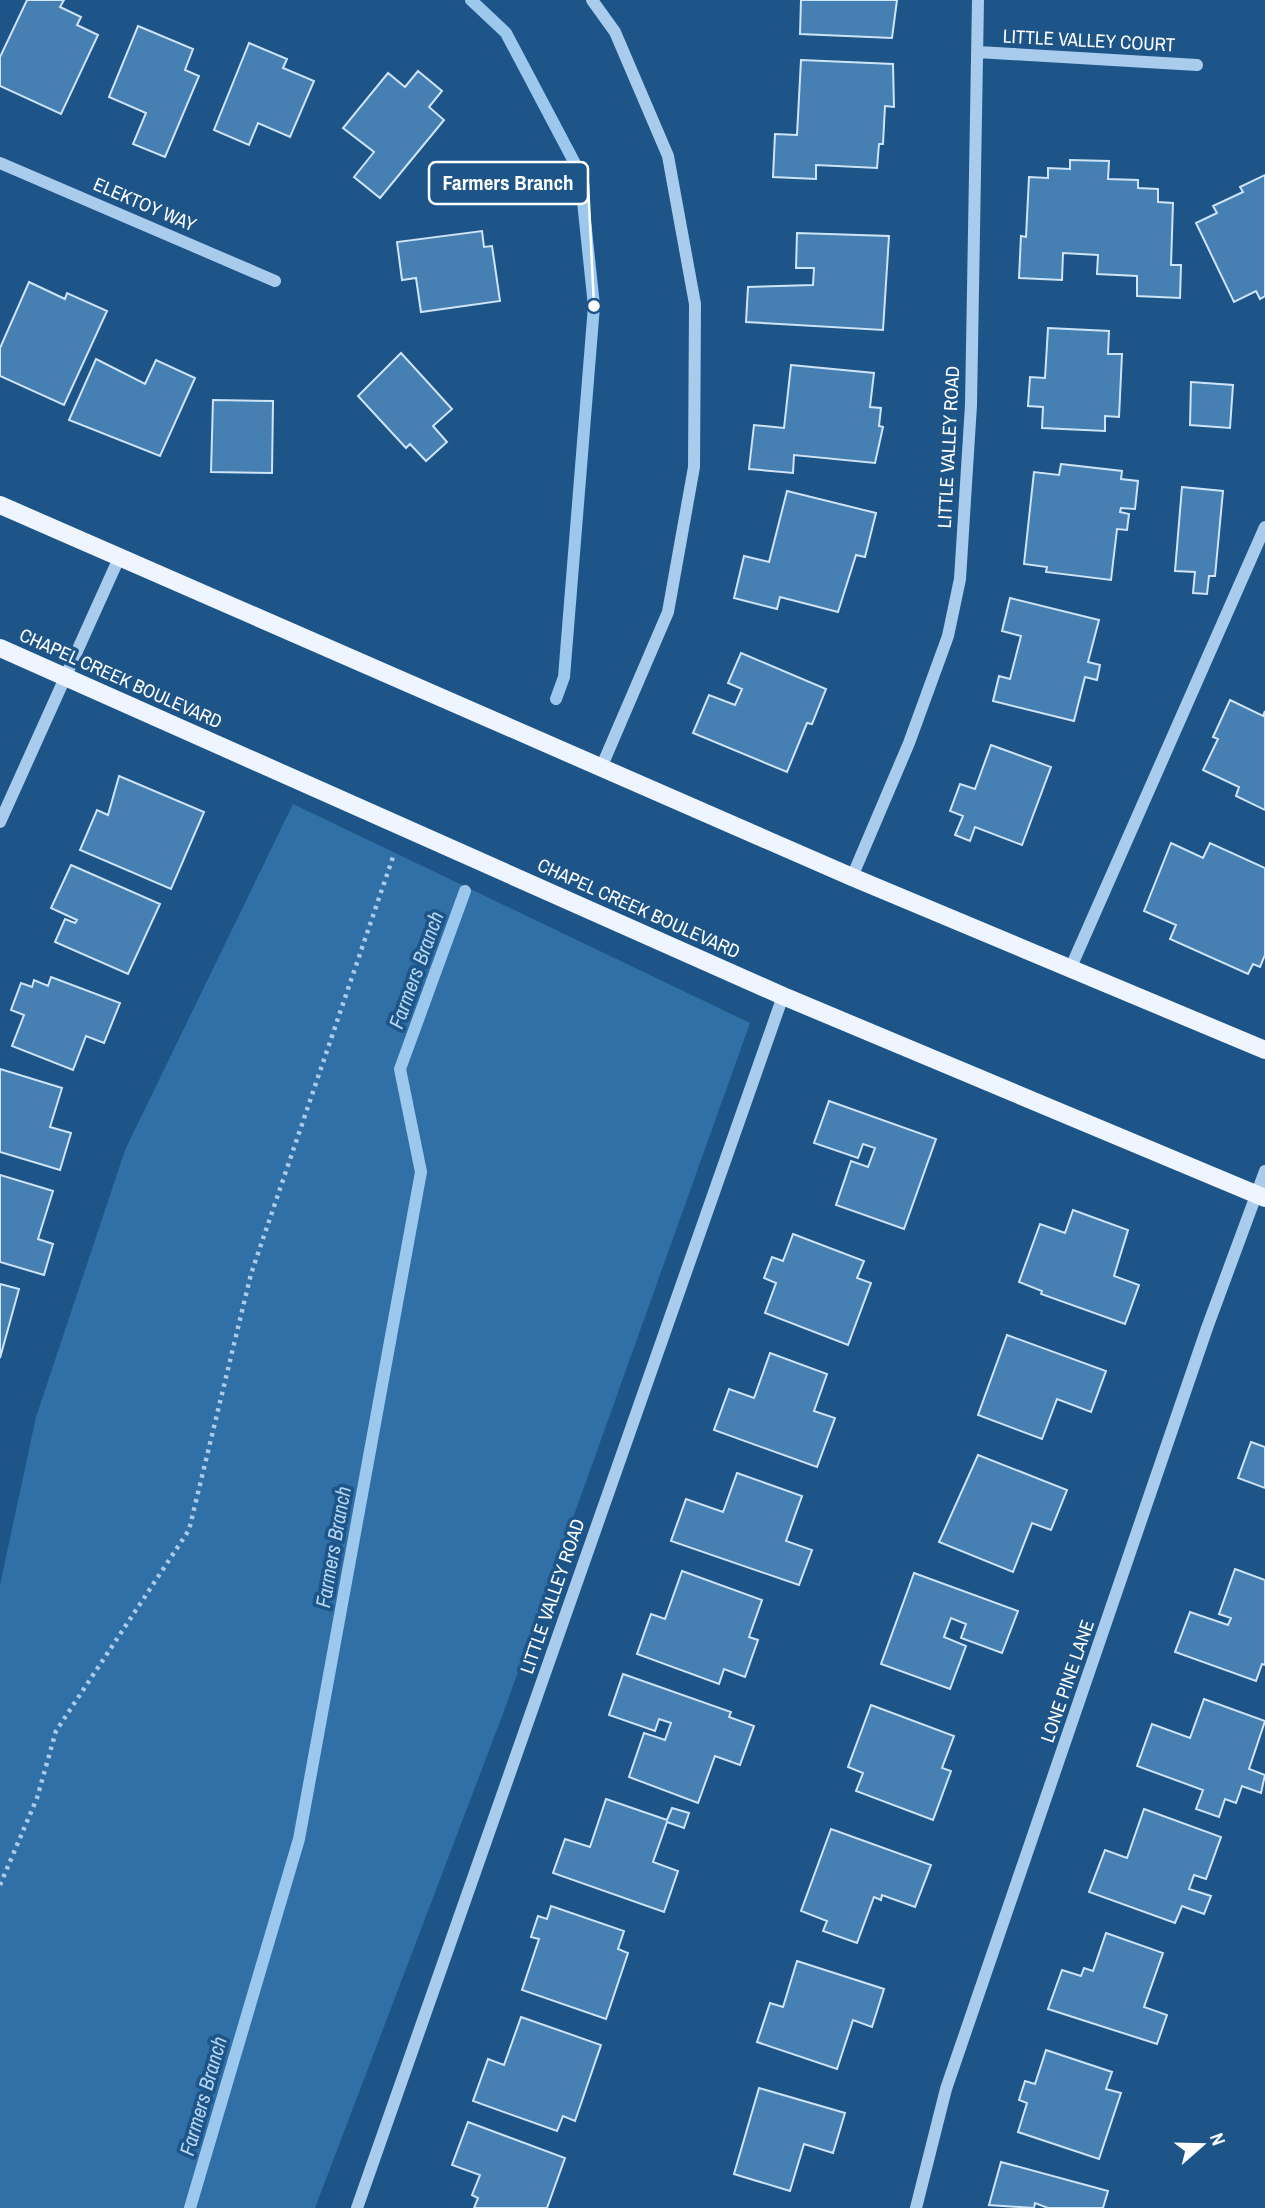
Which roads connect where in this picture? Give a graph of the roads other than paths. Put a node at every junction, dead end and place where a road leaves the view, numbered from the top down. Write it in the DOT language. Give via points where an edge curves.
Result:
graph roads {
  1 [pos="592,0"];
  2 [pos="978,0"];
  3 [pos="978,52"];
  4 [pos="1198,65"];
  5 [pos="0,163"];
  6 [pos="275,281"];
  7 [pos="0,505"];
  8 [pos="1265,527"];
  9 [pos="119,558"];
  10 [pos="0,648"];
  11 [pos="66,677"];
  12 [pos="601,768"];
  13 [pos="0,822"];
  14 [pos="852,877"];
  15 [pos="1071,967"];
  16 [pos="783,996"];
  17 [pos="1265,1050"];
  18 [pos="1265,1171"];
  19 [pos="1260,1196"];
  20 [pos="356,2208"];
  21 [pos="916,2208"];
  1 -- 12 [label="street" via="615,32 668,156 695,304 694,467 668,612"];
  2 -- 3 [label="street, LITTLE VALLEY ROAD"];
  3 -- 4 [label="street, LITTLE VALLEY COURT"];
  3 -- 14 [label="street, LITTLE VALLEY ROAD" via="971,405 960,579 948,636"];
  5 -- 6 [label="street, ELEKTOY WAY"];
  7 -- 9 [label="main road"];
  8 -- 15 [label="street"];
  9 -- 11 [label="street"];
  9 -- 12 [label="main road"];
  10 -- 11 [label="main road, CHAPEL CREEK BOULEVARD"];
  11 -- 13 [label="street"];
  11 -- 16 [label="main road, CHAPEL CREEK BOULEVARD"];
  12 -- 14 [label="main road"];
  14 -- 15 [label="main road"];
  15 -- 17 [label="main road"];
  16 -- 19 [label="main road, CHAPEL CREEK BOULEVARD"];
  16 -- 20 [label="street, LITTLE VALLEY ROAD"];
  18 -- 19 [label="street, LONE PINE LANE"];
  19 -- 21 [label="street, LONE PINE LANE" via="946,2088"];
}
